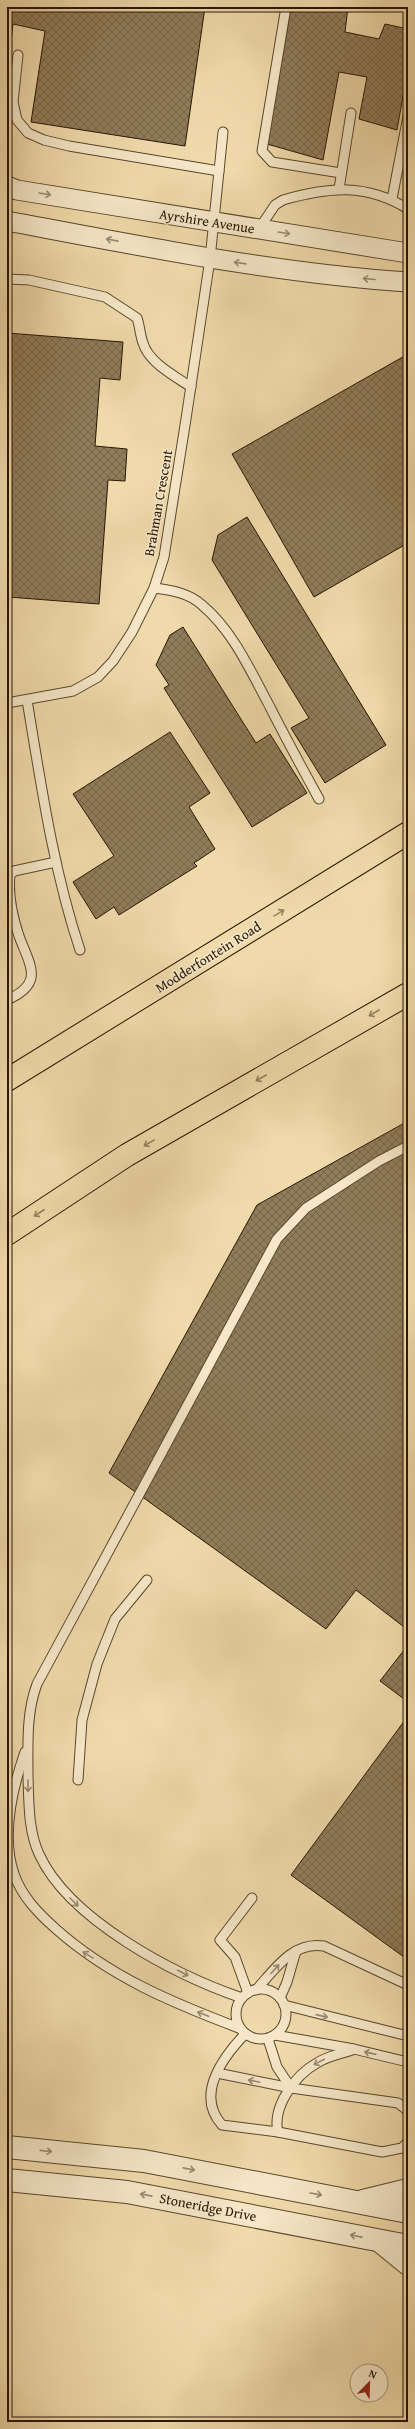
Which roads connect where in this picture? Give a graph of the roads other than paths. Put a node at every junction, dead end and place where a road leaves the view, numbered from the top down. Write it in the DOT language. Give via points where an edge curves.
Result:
graph roads {
  1 [pos="286,7"];
  2 [pos="18,55"];
  3 [pos="351,113"];
  4 [pos="408,116"];
  5 [pos="223,132"];
  6 [pos="219,171"];
  7 [pos="341,173"];
  8 [pos="7,186"];
  9 [pos="339,189"];
  10 [pos="392,199"];
  11 [pos="408,209"];
  12 [pos="7,221"];
  13 [pos="214,222"];
  14 [pos="259,229"];
  15 [pos="408,253"];
  16 [pos="210,259"];
  17 [pos="7,279"];
  18 [pos="408,282"];
  19 [pos="191,387"];
  20 [pos="154,588"];
  21 [pos="27,700"];
  22 [pos="7,703"];
  23 [pos="319,799"];
  24 [pos="408,832"];
  25 [pos="56,862"];
  26 [pos="80,950"];
  27 [pos="171,979"];
  28 [pos="408,994"];
  29 [pos="7,1000"];
  30 [pos="7,1065"];
  31 [pos="7,1080"];
  32 [pos="408,1146"];
  33 [pos="7,1234"];
  34 [pos="147,1580"];
  35 [pos="27,1747"];
  36 [pos="78,1780"];
  37 [pos="252,1898"];
  38 [pos="296,1951"];
  39 [pos="408,1985"];
  40 [pos="249,1993"];
  41 [pos="282,2002"];
  42 [pos="242,2031"];
  43 [pos="408,2036"];
  44 [pos="272,2037"];
  45 [pos="354,2049"];
  46 [pos="408,2062"];
  47 [pos="217,2073"];
  48 [pos="292,2088"];
  49 [pos="408,2111"];
  50 [pos="278,2132"];
  51 [pos="408,2142"];
  52 [pos="9,2147"];
  53 [pos="7,2180"];
  54 [pos="408,2190"];
  55 [pos="360,2202"];
  56 [pos="408,2212"];
  57 [pos="379,2241"];
  58 [pos="408,2246"];
  59 [pos="408,2264"];
  1 -- 7 [label="lane" via="262,151 272,162"];
  2 -- 6 [label="lane" via="13,102 17,120 28,133 69,146"];
  3 -- 7 [label="lane"];
  4 -- 10 [label="lane"];
  5 -- 6 [label="lane, Brahman Crescent"];
  6 -- 13 [label="lane, Brahman Crescent"];
  7 -- 9 [label="lane"];
  8 -- 13 [label="street, Ayrshire Avenue, one-way" via="16,190"];
  9 -- 10 [label="lane" via="368,191"];
  9 -- 14 [label="lane" via="282,200 275,205"];
  10 -- 11 [label="lane"];
  16 -- 12 [label="street, one-way"];
  13 -- 14 [label="street, Ayrshire Avenue"];
  13 -- 16 [label="lane, Brahman Crescent"];
  14 -- 15 [label="street, Ayrshire Avenue, one-way"];
  18 -- 16 [label="street, one-way"];
  16 -- 19 [label="lane, Brahman Crescent"];
  17 -- 19 [label="lane" via="29,280 105,297 137,318 148,352 160,365"];
  19 -- 20 [label="lane, Brahman Crescent" via="164,557"];
  20 -- 21 [label="lane, Brahman Crescent" via="132,632 113,661 98,677 73,691"];
  20 -- 23 [label="lane" via="173,590 186,595 201,604 218,621 243,656"];
  21 -- 22 [label="lane, Brahman Crescent"];
  21 -- 25 [label="lane"];
  27 -- 24 [label="main road, Modderfontein Road, one-way"];
  25 -- 26 [label="lane" via="66,910"];
  25 -- 29 [label="lane" via="20,869 10,875 10,894 19,936 32,972 29,984 22,993"];
  27 -- 30 [label="main road"];
  27 -- 31 [label="main road, Modderfontein Road"];
  28 -- 33 [label="main road, one-way" via="127,1155"];
  32 -- 35 [label="lane" via="379,1161 306,1208 277,1239 37,1684 32,1700"];
  34 -- 36 [label="lane" via="115,1619 97,1664 82,1720"];
  35 -- 40 [label="lane, one-way" via="31,1829 38,1853 51,1878 80,1908 166,1965 210,1987"];
  42 -- 35 [label="lane, one-way" via="132,1983 80,1950 38,1913 23,1893 14,1874 9,1847 10,1810 16,1778"];
  37 -- 40 [label="lane" via="220,1940 235,1957"];
  38 -- 39 [label="lane" via="306,1946 324,1946"];
  40 -- 38 [label="lane, one-way" via="284,1958"];
  38 -- 41 [label="lane"];
  40 -- 41 [label="lane" via="273,1992"];
  40 -- 42 [label="lane" via="236,2013"];
  41 -- 43 [label="lane, one-way"];
  41 -- 44 [label="lane" via="285,2022"];
  42 -- 44 [label="lane" via="252,2038"];
  42 -- 47 [label="lane"];
  44 -- 45 [label="lane"];
  44 -- 48 [label="lane" via="277,2067"];
  46 -- 45 [label="lane, one-way"];
  45 -- 48 [label="lane, one-way" via="317,2062 307,2069"];
  48 -- 47 [label="lane, one-way"];
  47 -- 50 [label="lane" via="212,2091 211,2110 222,2125"];
  48 -- 49 [label="lane" via="398,2103"];
  48 -- 50 [label="lane" via="283,2099 277,2113"];
  50 -- 51 [label="lane" via="382,2152 402,2148"];
  52 -- 55 [label="street, one-way" via="144,2161"];
  57 -- 53 [label="street, Stoneridge Drive, one-way" via="92,2186"];
  54 -- 55 [label="street"];
  55 -- 56 [label="street"];
  57 -- 58 [label="street, Stoneridge Drive"];
  57 -- 59 [label="street"];
}
